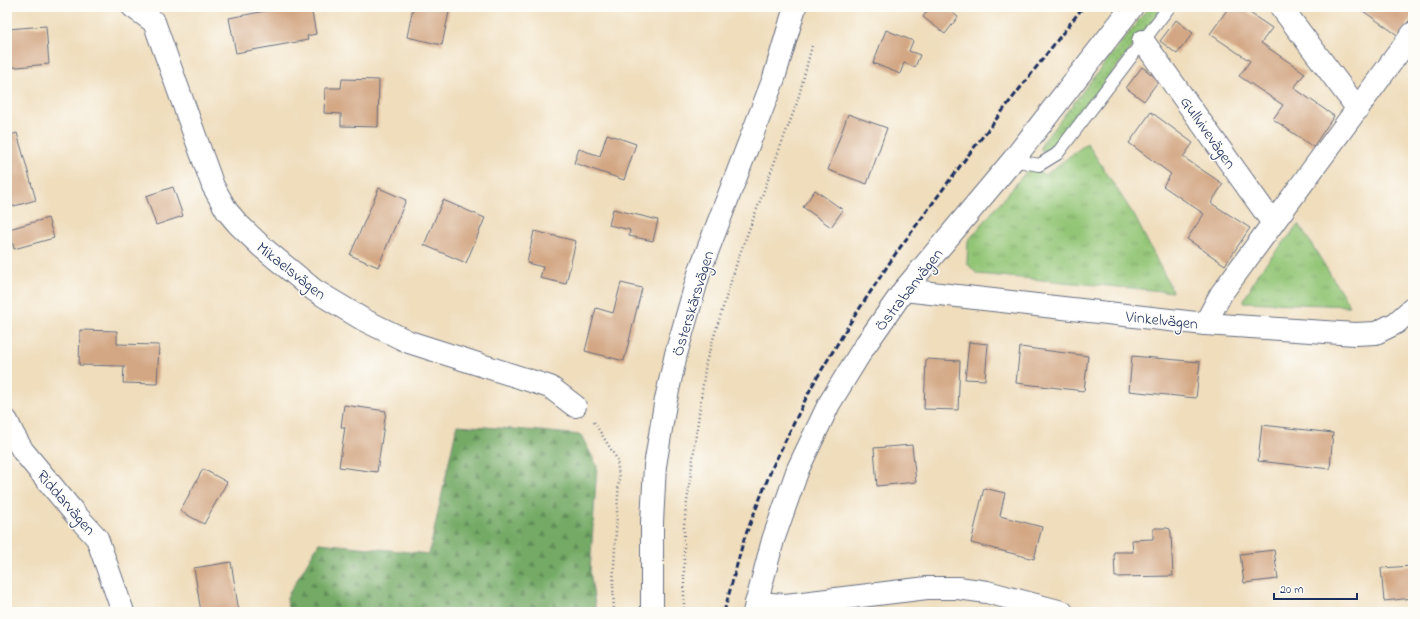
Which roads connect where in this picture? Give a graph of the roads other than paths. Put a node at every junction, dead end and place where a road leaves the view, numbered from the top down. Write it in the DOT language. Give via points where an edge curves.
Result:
graph roads {
  1 [pos="133,7"];
  2 [pos="795,7"];
  3 [pos="1132,7"];
  4 [pos="1169,7"];
  5 [pos="1281,7"];
  6 [pos="1413,33"];
  7 [pos="1143,41"];
  8 [pos="1358,109"];
  9 [pos="1013,160"];
  10 [pos="1273,223"];
  11 [pos="904,290"];
  12 [pos="1413,308"];
  13 [pos="1205,324"];
  14 [pos="575,406"];
  15 [pos="7,421"];
  16 [pos="755,608"];
  17 [pos="123,612"];
  18 [pos="652,612"];
  19 [pos="1062,612"];
  1 -- 14 [label="street, Mikaelsvägen" via="154,22 213,186 227,211 262,247 314,290 364,320 409,342 550,387"];
  2 -- 18 [label="street, Österskärsvägen" via="774,78 700,270 676,354 655,466"];
  3 -- 9 [label="street, Östrabanvägen"];
  4 -- 7 [label="lane"];
  5 -- 8 [label="street"];
  6 -- 8 [label="street"];
  7 -- 9 [label="lane" via="1057,154 1040,165"];
  7 -- 10 [label="street, Gullvivevägen"];
  8 -- 10 [label="street"];
  9 -- 11 [label="street, Östrabanvägen"];
  10 -- 13 [label="street" via="1221,294"];
  11 -- 13 [label="street, Vinkelvägen"];
  11 -- 16 [label="street, Östrabanvägen" via="864,347 829,404 796,476 773,540"];
  12 -- 13 [label="street, Vinkelvägen" via="1396,323 1376,333 1355,334"];
  15 -- 17 [label="street, Riddarvägen" via="23,451 97,538"];
  16 -- 19 [label="street" via="927,588 958,588 987,592"];
}
